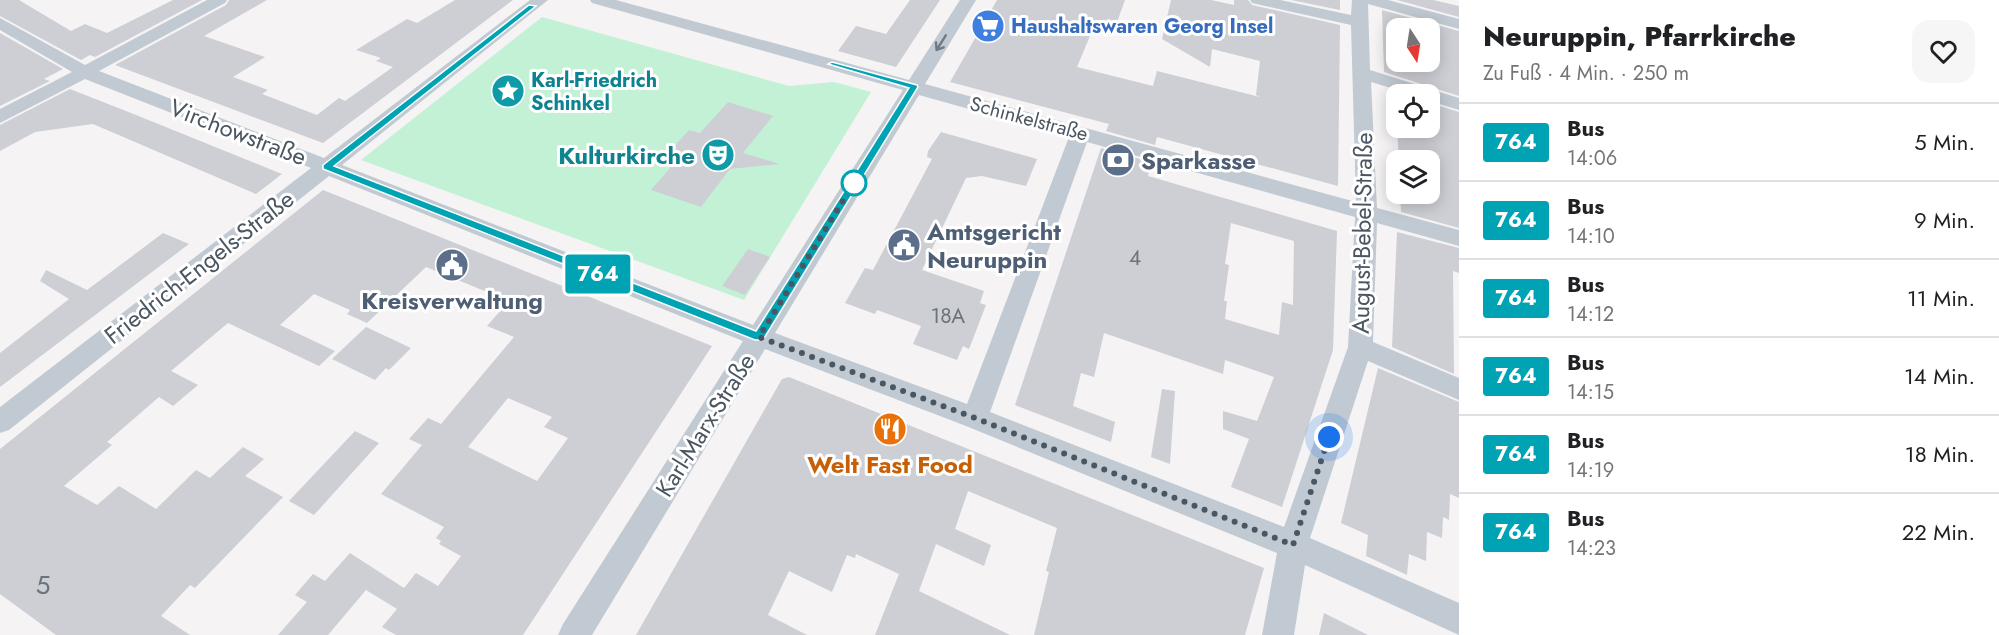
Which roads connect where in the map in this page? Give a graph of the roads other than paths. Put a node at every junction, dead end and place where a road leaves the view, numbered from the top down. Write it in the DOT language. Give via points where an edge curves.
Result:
graph roads {
  1 [pos="219,0"];
  2 [pos="598,0"];
  3 [pos="968,0"];
  4 [pos="1258,0"];
  5 [pos="1360,0"];
  6 [pos="1370,0"];
  7 [pos="529,2"];
  8 [pos="1359,22"];
  9 [pos="0,23"];
  10 [pos="1459,24"];
  11 [pos="87,73"];
  12 [pos="1361,74"];
  13 [pos="1393,84"];
  14 [pos="914,87"];
  15 [pos="1440,98"];
  16 [pos="1459,104"];
  17 [pos="0,117"];
  18 [pos="1080,133"];
  19 [pos="327,167"];
  20 [pos="1366,212"];
  21 [pos="1459,238"];
  22 [pos="759,337"];
  23 [pos="1360,347"];
  24 [pos="1459,389"];
  25 [pos="975,418"];
  26 [pos="0,423"];
  27 [pos="1293,545"];
  28 [pos="1459,619"];
  29 [pos="574,635"];
  30 [pos="1278,635"];
  1 -- 11 [label="street"];
  2 -- 14 [label="street, Schinkelstraße"];
  3 -- 14 [label="street, Karl-Marx-Straße, one-way"];
  4 -- 8 [label="street"];
  5 -- 8 [label="street, August-Bebel-Straße"];
  6 -- 10 [label="street"];
  7 -- 19 [label="street, Friedrich-Engels-Straße"];
  8 -- 12 [label="street, August-Bebel-Straße"];
  9 -- 11 [label="street, Virchowstraße"];
  11 -- 17 [label="street"];
  11 -- 19 [label="street, Virchowstraße"];
  12 -- 13 [label="street"];
  12 -- 20 [label="street, August-Bebel-Straße"];
  14 -- 18 [label="street, Schinkelstraße"];
  14 -- 22 [label="street, Karl-Marx-Straße"];
  15 -- 16 [label="street"];
  18 -- 20 [label="street, Schinkelstraße"];
  18 -- 25 [label="street"];
  19 -- 22 [label="street, Virchowstraße"];
  19 -- 26 [label="street, Friedrich-Engels-Straße"];
  20 -- 21 [label="street, Schinkelstraße"];
  20 -- 23 [label="street, August-Bebel-Straße"];
  22 -- 25 [label="street, Virchowstraße"];
  22 -- 29 [label="street, Karl-Marx-Straße"];
  23 -- 24 [label="street"];
  23 -- 27 [label="street, August-Bebel-Straße"];
  25 -- 27 [label="street, Virchowstraße"];
  27 -- 28 [label="street, Virchowstraße"];
  27 -- 30 [label="street, August-Bebel-Straße"];
}
